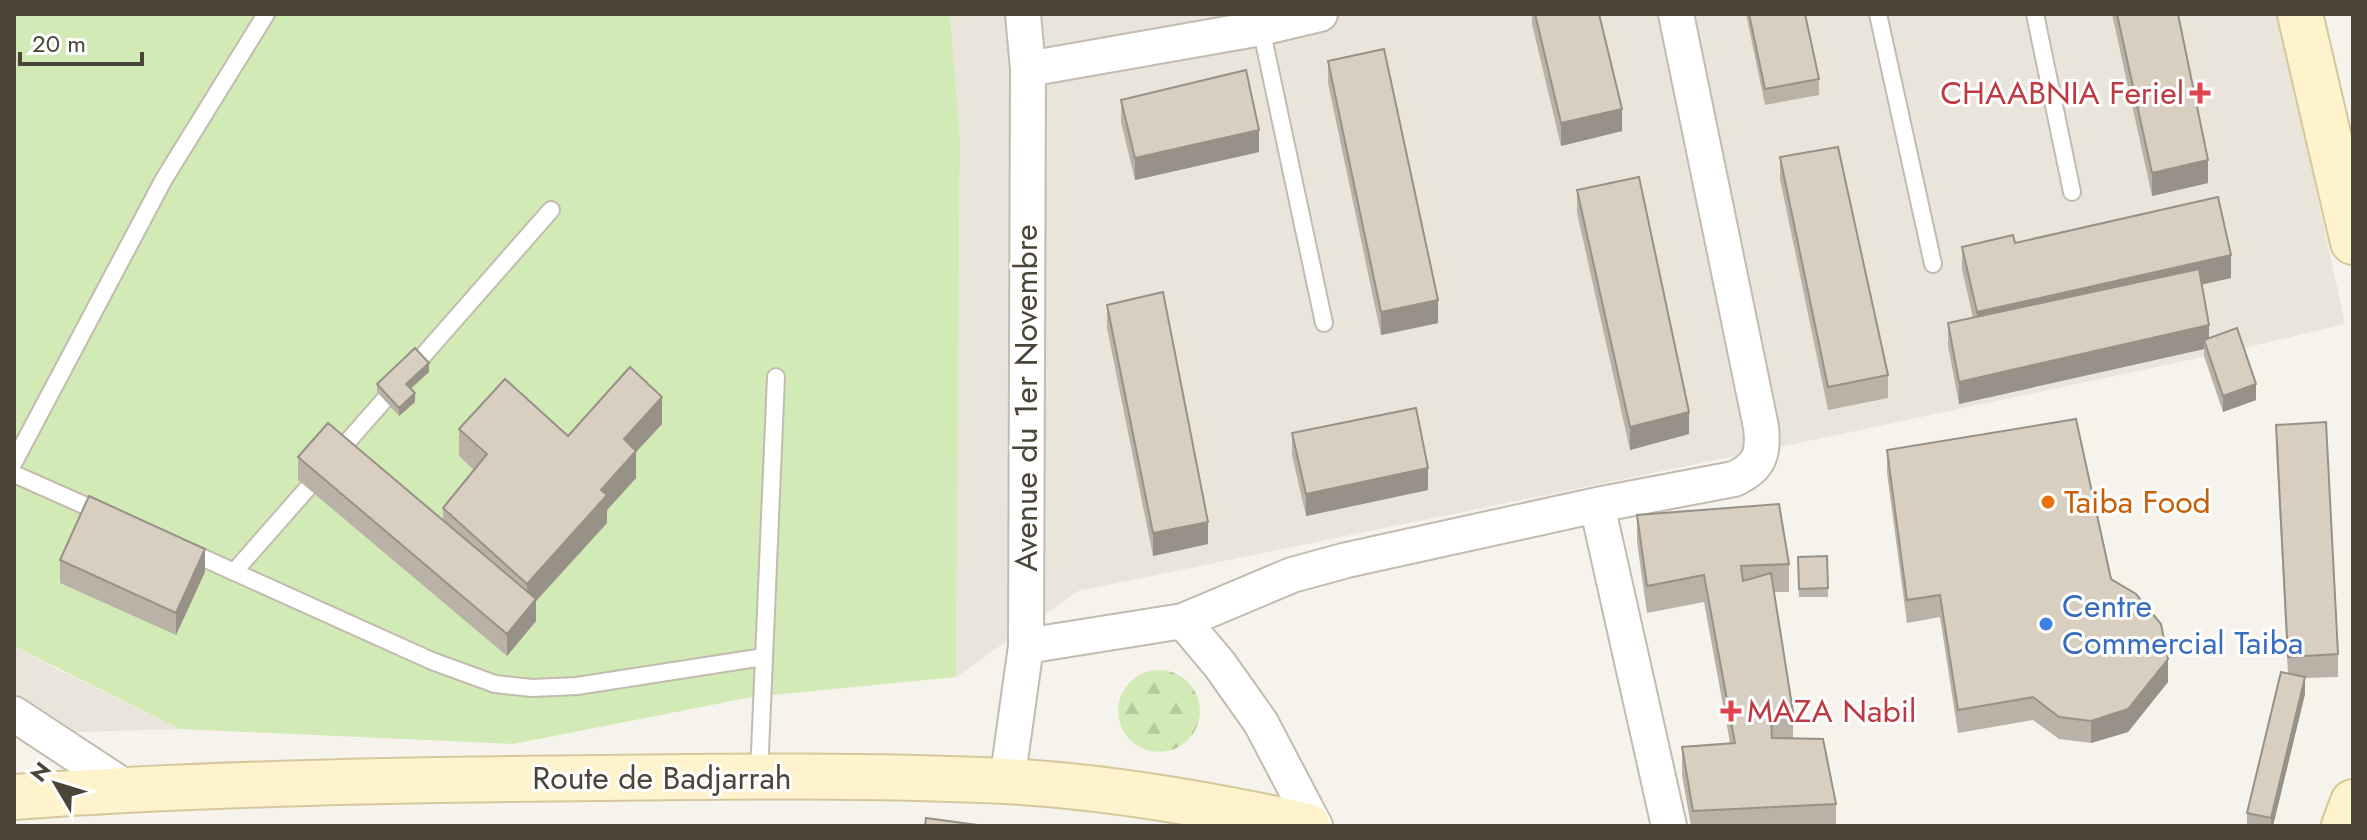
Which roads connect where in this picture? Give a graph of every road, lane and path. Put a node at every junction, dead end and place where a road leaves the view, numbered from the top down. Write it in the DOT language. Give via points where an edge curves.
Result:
graph roads {
  1 [pos="266,14"];
  2 [pos="1023,14"];
  3 [pos="1320,14"];
  4 [pos="1676,14"];
  5 [pos="1878,14"];
  6 [pos="2035,14"];
  7 [pos="2300,14"];
  8 [pos="1261,28"];
  9 [pos="1028,69"];
  10 [pos="2072,192"];
  11 [pos="551,210"];
  12 [pos="2353,242"];
  13 [pos="1933,264"];
  14 [pos="1324,323"];
  15 [pos="776,377"];
  16 [pos="14,462"];
  17 [pos="14,474"];
  18 [pos="1597,505"];
  19 [pos="124,523"];
  20 [pos="179,547"];
  21 [pos="234,572"];
  22 [pos="1183,621"];
  23 [pos="1026,646"];
  24 [pos="764,657"];
  25 [pos="14,714"];
  26 [pos="759,776"];
  27 [pos="1007,782"];
  28 [pos="128,789"];
  29 [pos="14,797"];
  30 [pos="2353,802"];
  31 [pos="1308,826"];
  32 [pos="1315,826"];
  33 [pos="1669,826"];
  34 [pos="2344,826"];
  1 -- 16 [label="lane" via="164,179"];
  2 -- 9 [label="street, Avenue du 1er Novembre"];
  3 -- 8 [label="street"];
  4 -- 18 [label="street" via="1763,444 1749,472 1734,479"];
  5 -- 13 [label="lane"];
  6 -- 10 [label="lane"];
  7 -- 12 [label="main road"];
  8 -- 9 [label="street"];
  8 -- 14 [label="lane"];
  9 -- 23 [label="street, Avenue du 1er Novembre"];
  11 -- 21 [label="lane"];
  15 -- 24 [label="lane"];
  17 -- 19 [label="lane"];
  18 -- 22 [label="street" via="1292,575"];
  18 -- 33 [label="street"];
  20 -- 21 [label="lane"];
  21 -- 24 [label="lane" via="495,684 577,686"];
  22 -- 23 [label="street"];
  22 -- 32 [label="street" via="1261,723"];
  23 -- 27 [label="street, Avenue du 1er Novembre"];
  24 -- 26 [label="lane"];
  25 -- 28 [label="street"];
  26 -- 27 [label="main road, Route de Badjarrah"];
  26 -- 28 [label="main road, Route de Badjarrah"];
  27 -- 31 [label="main road, Route de Badjarrah" via="1192,804"];
  28 -- 29 [label="main road, Route de Badjarrah"];
  30 -- 34 [label="main road"];
}
